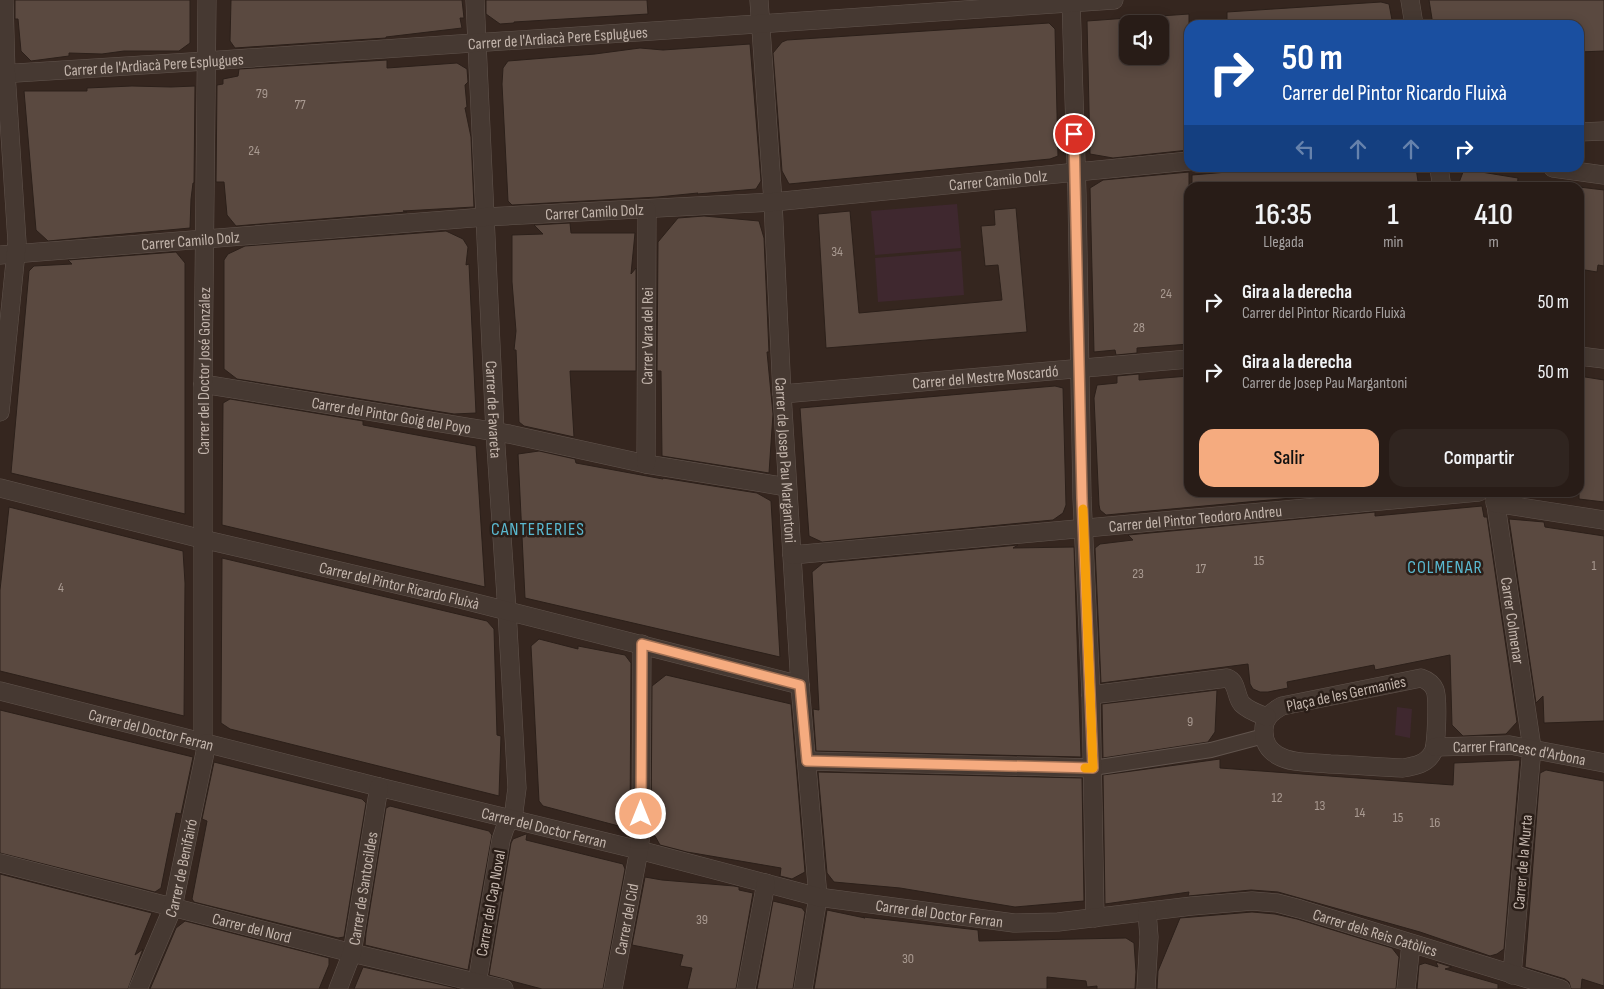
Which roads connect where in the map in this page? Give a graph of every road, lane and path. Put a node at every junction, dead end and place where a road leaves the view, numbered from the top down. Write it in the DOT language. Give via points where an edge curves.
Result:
graph roads {
  1 [pos="4,0"];
  2 [pos="207,0"];
  3 [pos="475,0"];
  4 [pos="759,0"];
  5 [pos="1114,0"];
  6 [pos="1410,0"];
  7 [pos="1071,2"];
  8 [pos="889,8"];
  9 [pos="1413,20"];
  10 [pos="760,23"];
  11 [pos="477,43"];
  12 [pos="206,61"];
  13 [pos="3,74"];
  14 [pos="1604,130"];
  15 [pos="1584,132"];
  16 [pos="1184,161"];
  17 [pos="1076,171"];
  18 [pos="1582,172"];
  19 [pos="1604,175"];
  20 [pos="773,202"];
  21 [pos="646,210"];
  22 [pos="485,217"];
  23 [pos="204,240"];
  24 [pos="8,254"];
  25 [pos="1584,357"];
  26 [pos="1184,359"];
  27 [pos="1604,359"];
  28 [pos="1079,368"];
  29 [pos="203,384"];
  30 [pos="782,394"];
  31 [pos="0,412"];
  32 [pos="495,432"];
  33 [pos="646,464"];
  34 [pos="787,487"];
  35 [pos="0,488"];
  36 [pos="1424,497"];
  37 [pos="1495,498"];
  38 [pos="1604,520"];
  39 [pos="1084,528"];
  40 [pos="202,539"];
  41 [pos="792,556"];
  42 [pos="507,611"];
  43 [pos="642,644"];
  44 [pos="800,685"];
  45 [pos="0,691"];
  46 [pos="1091,695"];
  47 [pos="1267,717"];
  48 [pos="1264,736"];
  49 [pos="205,742"];
  50 [pos="1435,747"];
  51 [pos="1532,748"];
  52 [pos="807,761"];
  53 [pos="1604,763"];
  54 [pos="1093,768"];
  55 [pos="378,787"];
  56 [pos="510,818"];
  57 [pos="639,850"];
  58 [pos="0,863"];
  59 [pos="766,882"];
  60 [pos="818,897"];
  61 [pos="1184,906"];
  62 [pos="173,907"];
  63 [pos="1147,912"];
  64 [pos="1095,918"];
  65 [pos="1411,944"];
  66 [pos="352,953"];
  67 [pos="1512,975"];
  68 [pos="476,986"];
  69 [pos="1535,986"];
  70 [pos="138,989"];
  71 [pos="338,989"];
  72 [pos="504,989"];
  73 [pos="613,989"];
  74 [pos="746,989"];
  75 [pos="803,989"];
  76 [pos="1146,989"];
  77 [pos="1406,989"];
  78 [pos="1561,989"];
  1 -- 13 [label="street"];
  2 -- 12 [label="street, Carrer del Doctor José González"];
  3 -- 11 [label="street, Carrer de Favareta"];
  4 -- 10 [label="street, Carrer de Josep Pau Margantoni"];
  5 -- 7 [label="street, Carrer de l'Ardiacà Pere Esplugues"];
  6 -- 9 [label="street"];
  7 -- 8 [label="street, Carrer de l'Ardiacà Pere Esplugues"];
  7 -- 17 [label="street"];
  8 -- 10 [label="street, Carrer de l'Ardiacà Pere Esplugues"];
  10 -- 11 [label="street, Carrer de l'Ardiacà Pere Esplugues"];
  10 -- 20 [label="street, Carrer de Josep Pau Margantoni"];
  11 -- 12 [label="street, Carrer de l'Ardiacà Pere Esplugues"];
  11 -- 22 [label="street, Carrer de Favareta"];
  12 -- 13 [label="street, Carrer de l'Ardiacà Pere Esplugues"];
  12 -- 23 [label="street, Carrer del Doctor José González"];
  13 -- 24 [label="street" via="17,242"];
  14 -- 15 [label="street"];
  16 -- 17 [label="street, Carrer Camilo Dolz"];
  17 -- 20 [label="street, Carrer Camilo Dolz"];
  17 -- 28 [label="street"];
  18 -- 19 [label="street"];
  20 -- 21 [label="street, Carrer Camilo Dolz"];
  20 -- 30 [label="street, Carrer de Josep Pau Margantoni"];
  21 -- 22 [label="street, Carrer Camilo Dolz"];
  21 -- 33 [label="street, Carrer Vara del Rei"];
  22 -- 23 [label="street, Carrer Camilo Dolz"];
  22 -- 32 [label="street, Carrer de Favareta"];
  23 -- 24 [label="street, Carrer Camilo Dolz"];
  23 -- 29 [label="street, Carrer del Doctor José González"];
  24 -- 31 [label="street"];
  25 -- 27 [label="street"];
  26 -- 28 [label="street, Carrer del Mestre Moscardó"];
  28 -- 30 [label="street, Carrer del Mestre Moscardó"];
  28 -- 39 [label="street"];
  29 -- 32 [label="street, Carrer del Pintor Goig del Poyo"];
  29 -- 40 [label="street, Carrer del Doctor José González"];
  30 -- 34 [label="street, Carrer de Josep Pau Margantoni"];
  32 -- 33 [label="street, Carrer del Pintor Goig del Poyo"];
  32 -- 42 [label="street, Carrer de Favareta"];
  33 -- 34 [label="street, Carrer del Pintor Goig del Poyo"];
  34 -- 41 [label="street, Carrer de Josep Pau Margantoni"];
  35 -- 40 [label="street, Carrer del Pintor Ricardo Fluixà"];
  36 -- 39 [label="street, Carrer del Pintor Teodoro Andreu"];
  37 -- 38 [label="street"];
  37 -- 51 [label="street, Carrer Colmenar"];
  39 -- 41 [label="street, Carrer del Pintor Teodoro Andreu"];
  39 -- 46 [label="street"];
  40 -- 42 [label="street, Carrer del Pintor Ricardo Fluixà"];
  40 -- 49 [label="street, Carrer del Doctor José González"];
  41 -- 44 [label="street, Carrer de Josep Pau Margantoni"];
  42 -- 43 [label="street, Carrer del Pintor Ricardo Fluixà"];
  42 -- 56 [label="street, Carrer de Favareta" via="517,788"];
  43 -- 44 [label="street, Carrer del Pintor Ricardo Fluixà"];
  43 -- 57 [label="street, Carrer del Cid"];
  44 -- 52 [label="street, Carrer de Josep Pau Margantoni"];
  45 -- 49 [label="street, Carrer del Doctor Ferran"];
  46 -- 47 [label="street" via="1227,678 1234,682 1243,705"];
  46 -- 54 [label="street"];
  47 -- 48 [label="street, Plaça de les Germanies"];
  47 -- 50 [label="street, Plaça de les Germanies" via="1293,702 1421,678 1431,683 1436,696"];
  48 -- 50 [label="street" via="1270,749 1285,758 1382,768 1418,765 1429,758"];
  48 -- 54 [label="street" via="1211,750"];
  49 -- 55 [label="street, Carrer del Doctor Ferran"];
  49 -- 62 [label="street, Carrer de Benifairó"];
  50 -- 51 [label="street, Carrer Francesc d'Arbona"];
  51 -- 53 [label="street, Carrer Francesc d'Arbona"];
  51 -- 67 [label="street, Carrer de la Murta"];
  52 -- 54 [label="street"];
  52 -- 60 [label="street, Carrer de Josep Pau Margantoni"];
  54 -- 64 [label="street"];
  55 -- 56 [label="street, Carrer del Doctor Ferran"];
  55 -- 66 [label="street, Carrer de Santocildes"];
  56 -- 57 [label="street, Carrer del Doctor Ferran"];
  56 -- 68 [label="street, Carrer del Cap Noval" via="501,840"];
  57 -- 59 [label="street, Carrer del Doctor Ferran"];
  57 -- 73 [label="street, Carrer del Cid"];
  58 -- 62 [label="street, Carrer del Nord"];
  59 -- 60 [label="street, Carrer del Doctor Ferran"];
  59 -- 74 [label="street"];
  60 -- 64 [label="street, Carrer del Doctor Ferran" via="1014,923"];
  60 -- 75 [label="street, Carrer de Josep Pau Margantoni"];
  61 -- 63 [label="street, Carrer del Doctor Ferran"];
  61 -- 65 [label="street, Carrer dels Reis Catòlics" via="1252,901 1277,903"];
  62 -- 66 [label="street, Carrer del Nord"];
  62 -- 70 [label="street, Carrer de Benifairó"];
  63 -- 64 [label="street, Carrer del Doctor Ferran"];
  63 -- 76 [label="street"];
  65 -- 67 [label="street, Carrer dels Reis Catòlics"];
  65 -- 77 [label="street"];
  66 -- 68 [label="street, Carrer del Nord"];
  66 -- 71 [label="street, Carrer de Santocildes"];
  67 -- 69 [label="street, Carrer dels Reis Catòlics"];
  68 -- 72 [label="street, Carrer del Nord"];
  69 -- 78 [label="street, Carrer dels Reis Catòlics"];
}
